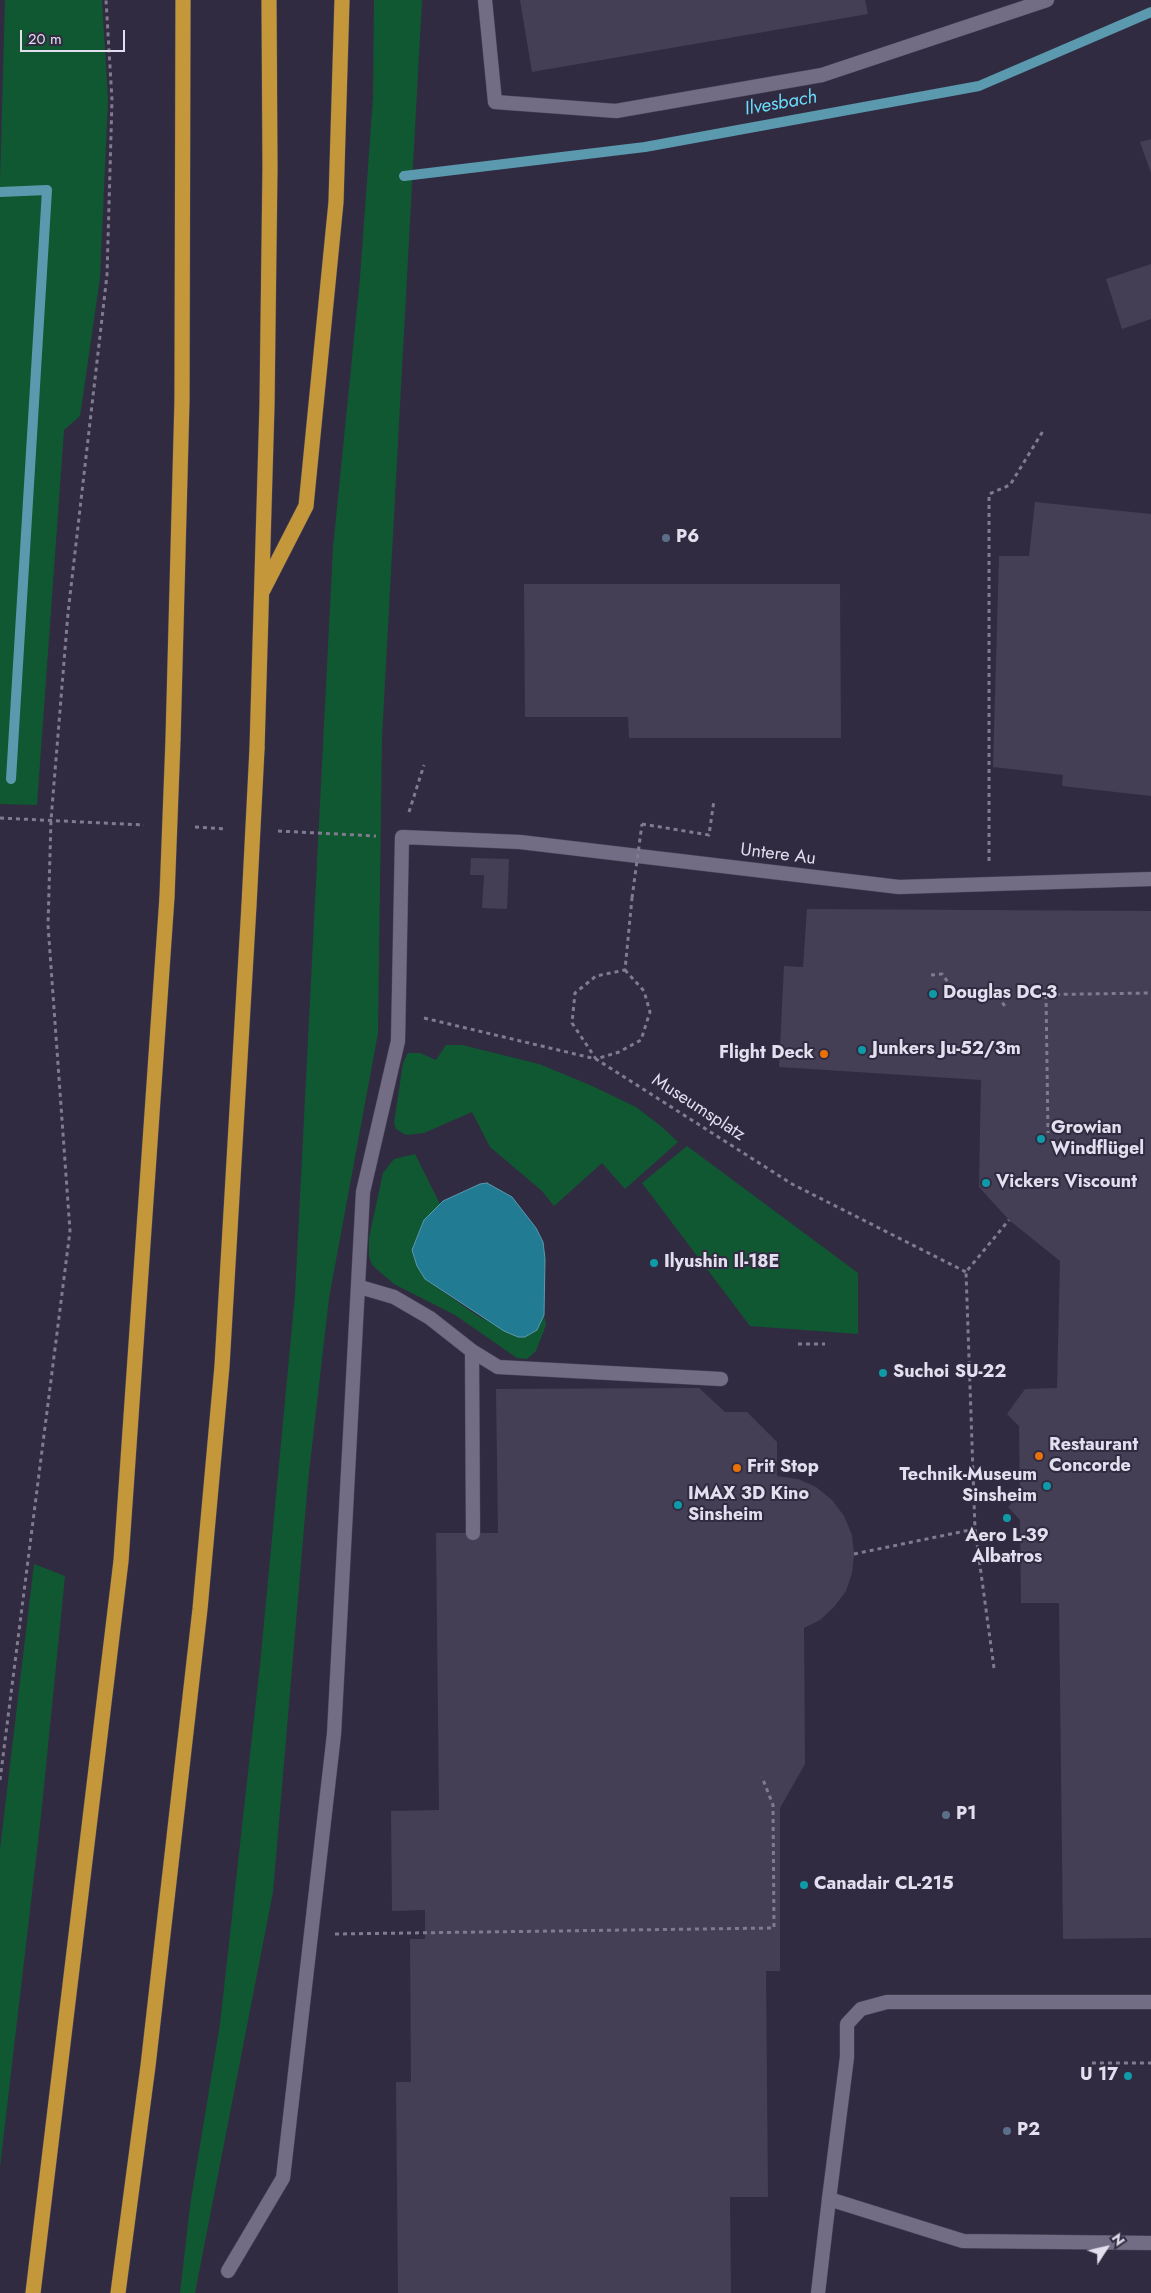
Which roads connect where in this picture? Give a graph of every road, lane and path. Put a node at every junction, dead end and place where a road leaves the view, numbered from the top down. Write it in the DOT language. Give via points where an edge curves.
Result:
graph roads {
  1 [pos="106,0"];
  2 [pos="183,0"];
  3 [pos="269,0"];
  4 [pos="342,0"];
  5 [pos="485,0"];
  6 [pos="1047,0"];
  7 [pos="1043,431"];
  8 [pos="261,594"];
  9 [pos="424,765"];
  10 [pos="714,800"];
  11 [pos="0,818"];
  12 [pos="50,820"];
  13 [pos="402,837"];
  14 [pos="1151,879"];
  15 [pos="989,886"];
  16 [pos="625,970"];
  17 [pos="931,975"];
  18 [pos="1151,993"];
  19 [pos="1046,995"];
  20 [pos="998,996"];
  21 [pos="1006,1008"];
  22 [pos="399,1012"];
  23 [pos="596,1059"];
  24 [pos="1048,1133"];
  25 [pos="1009,1220"];
  26 [pos="966,1272"];
  27 [pos="360,1287"];
  28 [pos="798,1344"];
  29 [pos="825,1344"];
  30 [pos="472,1351"];
  31 [pos="721,1379"];
  32 [pos="975,1530"];
  33 [pos="473,1533"];
  34 [pos="854,1554"];
  35 [pos="994,1668"];
  36 [pos="762,1777"];
  37 [pos="0,1780"];
  38 [pos="732,1928"];
  39 [pos="732,1934"];
  40 [pos="351,1935"];
  41 [pos="1151,2002"];
  42 [pos="1151,2063"];
  43 [pos="1091,2077"];
  44 [pos="829,2199"];
  45 [pos="1151,2243"];
  46 [pos="228,2271"];
  47 [pos="33,2293"];
  48 [pos="118,2293"];
  49 [pos="818,2293"];
  1 -- 12 [label="path" via="112,100 107,275 68,613"];
  2 -- 47 [label="highway, bridge" via="182,400 167,897 121,1561"];
  3 -- 8 [label="highway" via="270,186"];
  4 -- 8 [label="highway" via="336,202 306,506"];
  5 -- 6 [label="street" via="496,102 616,111 822,75"];
  7 -- 15 [label="path" via="1010,485 989,494"];
  8 -- 48 [label="highway, bridge" via="257,749 222,1366 200,1608 148,2066"];
  9 -- 13 [label="path"];
  10 -- 16 [label="path, bridge" via="709,835 642,824"];
  11 -- 12 [label="path"];
  12 -- 37 [label="path" via="48,925 70,1231"];
  13 -- 15 [label="street, Untere Au" via="520,842 899,888"];
  13 -- 22 [label="street"];
  14 -- 15 [label="street, Untere Au"];
  16 -- 23 [label="path" via="644,991 650,1012 641,1040"];
  16 -- 23 [label="path" via="596,976 575,993 572,1023"];
  17 -- 20 [label="path" via="942,974 958,996"];
  18 -- 19 [label="path"];
  19 -- 20 [label="path"];
  19 -- 24 [label="path"];
  20 -- 21 [label="path"];
  22 -- 23 [label="path, Museumsplatz"];
  22 -- 27 [label="street" via="398,1041 363,1192"];
  23 -- 26 [label="path, Museumsplatz" via="792,1184"];
  25 -- 26 [label="path"];
  26 -- 32 [label="path"];
  27 -- 30 [label="street" via="394,1297 430,1318"];
  27 -- 46 [label="street" via="334,1734 283,2178"];
  28 -- 29 [label="path"];
  30 -- 31 [label="street" via="498,1366"];
  30 -- 33 [label="street"];
  32 -- 34 [label="path"];
  32 -- 35 [label="path"];
  36 -- 38 [label="path" via="772,1805 774,1928"];
  38 -- 39 [label="path"];
  38 -- 40 [label="path"];
  41 -- 44 [label="street" via="887,2002 861,2009 847,2024 847,2057"];
  42 -- 43 [label="path" via="1090,2063"];
  44 -- 45 [label="street" via="963,2241"];
  44 -- 49 [label="street"];
}
